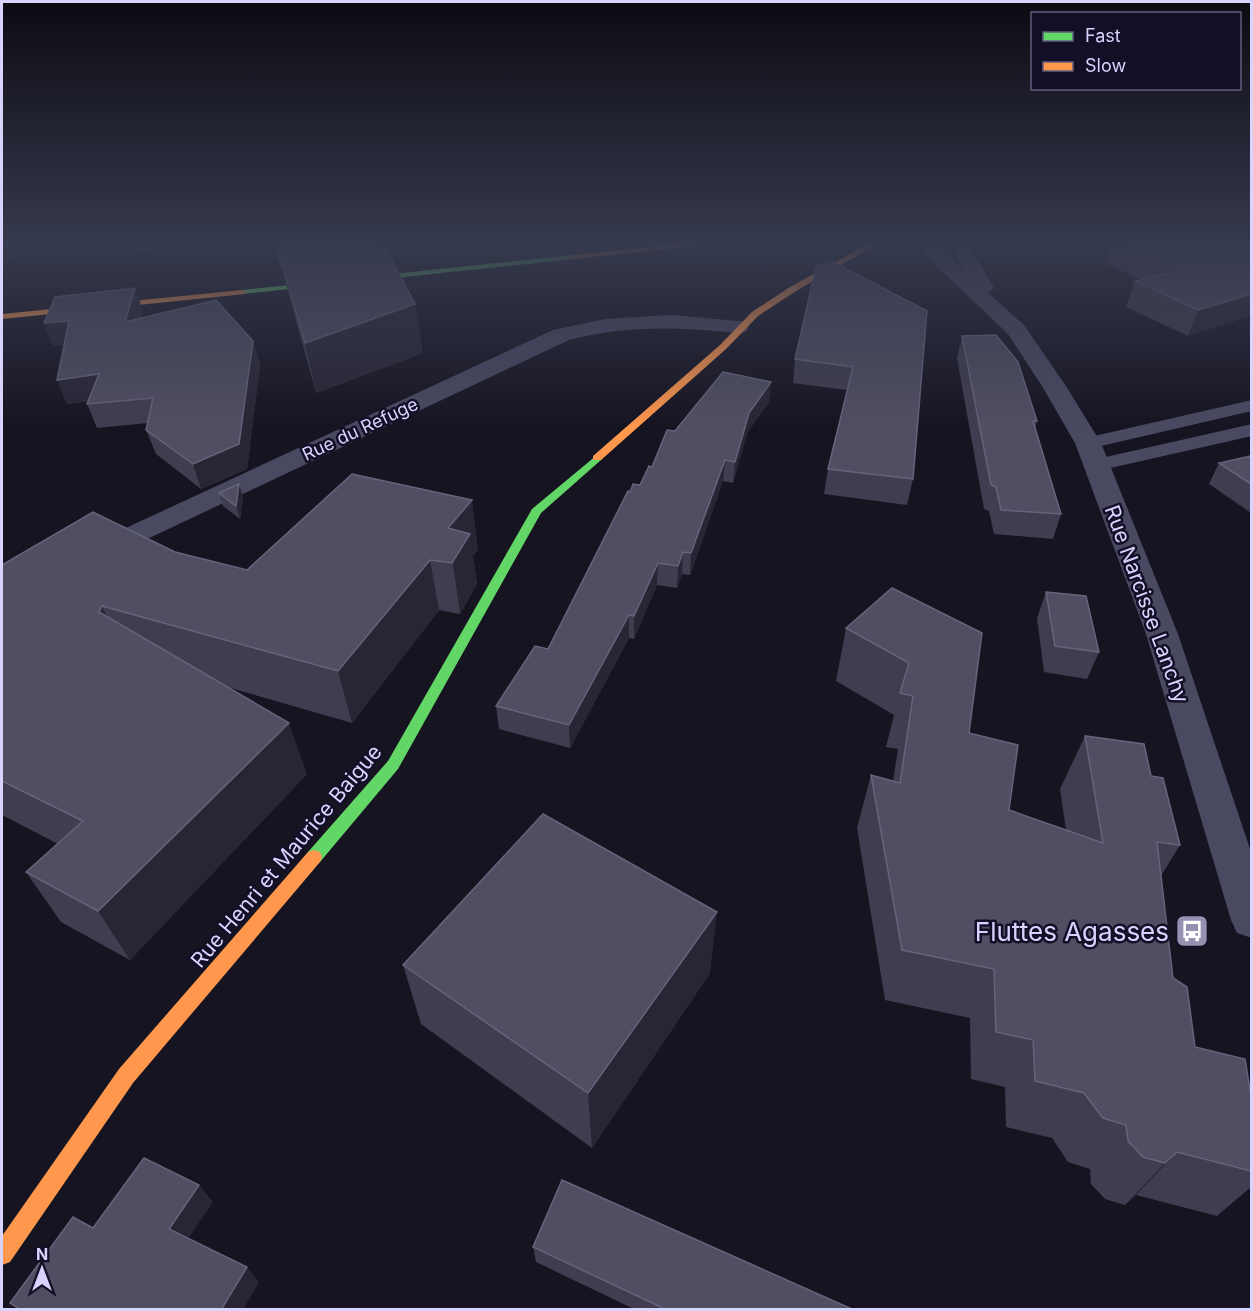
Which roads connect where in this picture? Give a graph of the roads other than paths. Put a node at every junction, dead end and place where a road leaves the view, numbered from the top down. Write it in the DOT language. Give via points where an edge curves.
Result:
graph roads {
  1 [pos="114,305"];
  2 [pos="769,305"];
  3 [pos="990,305"];
  4 [pos="993,305"];
  5 [pos="996,311"];
  6 [pos="2,317"];
  7 [pos="738,327"];
  8 [pos="1251,405"];
  9 [pos="1251,430"];
  10 [pos="1092,454"];
  11 [pos="80,560"];
  12 [pos="1251,920"];
  13 [pos="2,1254"];
  1 -- 6 [label="street"];
  2 -- 7 [label="street, Rue Henri et Maurice Baigue"];
  3 -- 5 [label="street, Rue Narcisse Lanchy"];
  4 -- 5 [label="street, Rue Narcisse Lanchy"];
  5 -- 10 [label="street, Rue Narcisse Lanchy" via="1016,330 1054,386"];
  7 -- 11 [label="street, Rue du Refuge" via="666,321 616,322 561,335"];
  7 -- 13 [label="street, Rue Henri et Maurice Baigue" via="723,347 536,511 393,765 126,1076"];
  8 -- 10 [label="lane"];
  9 -- 10 [label="lane"];
  10 -- 12 [label="street, Rue Narcisse Lanchy" via="1162,634"];
}
